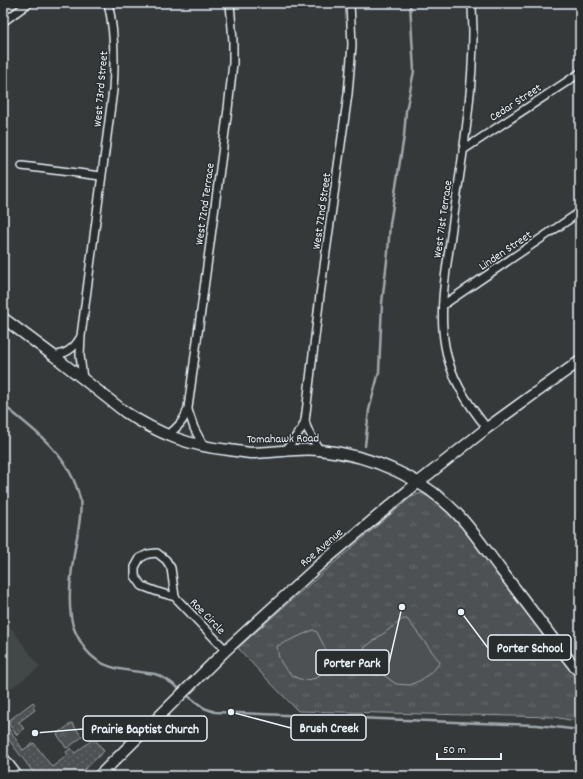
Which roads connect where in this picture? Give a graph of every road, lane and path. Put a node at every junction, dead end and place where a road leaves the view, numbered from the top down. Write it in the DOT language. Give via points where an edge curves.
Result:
graph roads {
  1 [pos="29,3"];
  2 [pos="108,3"];
  3 [pos="230,3"];
  4 [pos="350,3"];
  5 [pos="472,3"];
  6 [pos="3,22"];
  7 [pos="580,73"];
  8 [pos="463,150"];
  9 [pos="22,166"];
  10 [pos="101,176"];
  11 [pos="580,212"];
  12 [pos="443,305"];
  13 [pos="3,318"];
  14 [pos="81,336"];
  15 [pos="54,356"];
  16 [pos="580,361"];
  17 [pos="83,379"];
  18 [pos="188,408"];
  19 [pos="304,421"];
  20 [pos="486,428"];
  21 [pos="167,436"];
  22 [pos="204,447"];
  23 [pos="286,450"];
  24 [pos="319,450"];
  25 [pos="418,482"];
  26 [pos="175,597"];
  27 [pos="226,650"];
  28 [pos="580,672"];
  29 [pos="3,758"];
  30 [pos="17,776"];
  31 [pos="100,776"];
  1 -- 6 [label="street"];
  2 -- 10 [label="street, West 73rd Street" via="114,46 114,70"];
  3 -- 18 [label="street, West 72nd Terrace" via="233,63"];
  4 -- 19 [label="street, West 72nd Street" via="352,45 348,94"];
  5 -- 8 [label="street, West 71st Terrace" via="472,75"];
  7 -- 8 [label="street, Cedar Street"];
  8 -- 12 [label="street, West 71st Terrace"];
  9 -- 10 [label="street"];
  10 -- 14 [label="street, West 73rd Street"];
  11 -- 12 [label="street, Linden Street"];
  12 -- 20 [label="street, West 71st Terrace" via="445,345 453,373 466,399"];
  13 -- 15 [label="street, Tomahawk Road"];
  14 -- 15 [label="street" via="71,349"];
  14 -- 17 [label="street, West 73rd Street"];
  15 -- 17 [label="street, Tomahawk Road"];
  16 -- 20 [label="street, Roe Avenue"];
  17 -- 21 [label="street, Tomahawk Road" via="125,412"];
  18 -- 21 [label="street, West 72nd Terrace" via="179,426"];
  18 -- 22 [label="street, West 72nd Terrace" via="194,428"];
  19 -- 23 [label="street, West 72nd Street"];
  19 -- 24 [label="street"];
  20 -- 25 [label="street, Roe Avenue"];
  21 -- 22 [label="street, Tomahawk Road"];
  22 -- 23 [label="street, Tomahawk Road" via="248,452"];
  23 -- 24 [label="street, Tomahawk Road"];
  24 -- 25 [label="street, Tomahawk Road" via="373,461"];
  25 -- 27 [label="street, Roe Avenue" via="318,566"];
  25 -- 28 [label="street, Tomahawk Road" via="462,518"];
  26 -- 26 [label="street, Roe Circle" via="142,586 135,576 135,566 140,558 157,553 166,560 171,568"];
  26 -- 27 [label="street, Roe Circle"];
  27 -- 31 [label="street, Roe Avenue"];
  29 -- 30 [label="street"];
}
